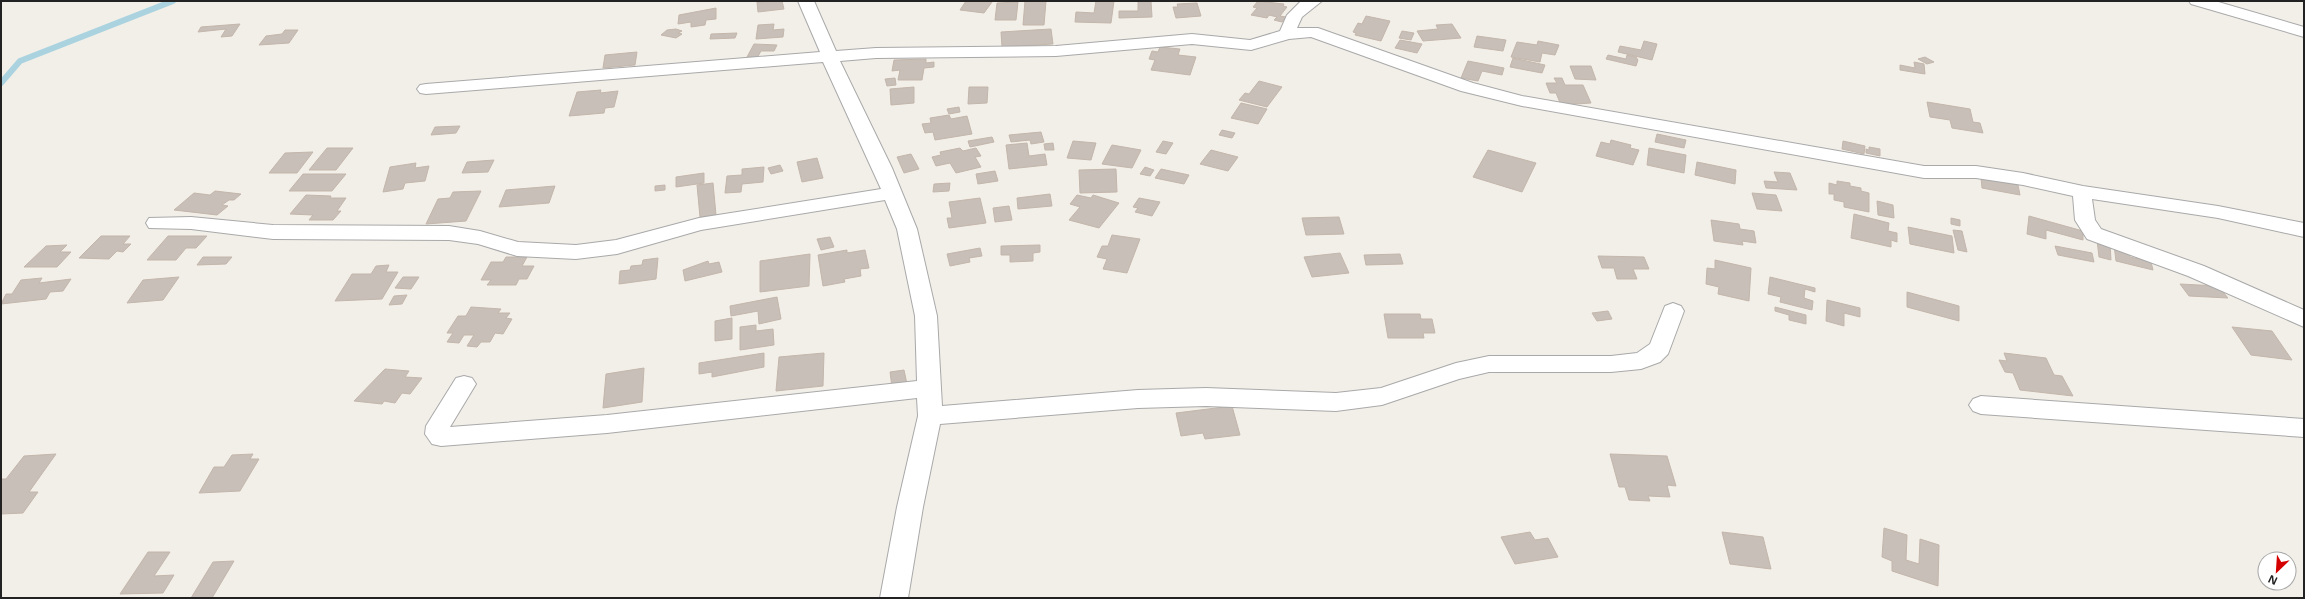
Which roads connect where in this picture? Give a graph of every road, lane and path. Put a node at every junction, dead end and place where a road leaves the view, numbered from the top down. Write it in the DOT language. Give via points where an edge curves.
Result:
graph roads {
  1 [pos="806,1"];
  2 [pos="1314,1"];
  3 [pos="2197,1"];
  4 [pos="2304,32"];
  5 [pos="1288,34"];
  6 [pos="830,56"];
  7 [pos="426,89"];
  8 [pos="2083,192"];
  9 [pos="892,193"];
  10 [pos="156,222"];
  11 [pos="2304,230"];
  12 [pos="1674,311"];
  13 [pos="2304,319"];
  14 [pos="464,384"];
  15 [pos="929,388"];
  16 [pos="1981,404"];
  17 [pos="930,416"];
  18 [pos="2304,428"];
  19 [pos="894,598"];
  1 -- 6 [label="street"];
  2 -- 5 [label="street" via="1300,10 1290,23"];
  3 -- 4 [label="street"];
  5 -- 6 [label="street" via="1260,44 1246,45 1192,39 1056,51"];
  5 -- 8 [label="street" via="1312,32 1467,87 1571,111 1924,172 1976,172"];
  6 -- 7 [label="street" via="741,66"];
  6 -- 9 [label="street"];
  8 -- 11 [label="street" via="2211,210"];
  8 -- 13 [label="street" via="2083,209 2089,230 2094,234 2196,271"];
  9 -- 10 [label="street" via="720,220 617,247 576,252 517,249 480,238 449,233 266,232 191,223"];
  9 -- 15 [label="street" via="907,229 926,316"];
  12 -- 17 [label="street" via="1660,348 1652,356 1641,361 1611,364 1489,364 1456,371 1382,396 1336,402 1206,397 1146,399"];
  14 -- 15 [label="street" via="438,426 437,434 441,437 607,424"];
  15 -- 17 [label="street"];
  16 -- 18 [label="street" via="2128,416 2208,418"];
  17 -- 19 [label="street"];
}
